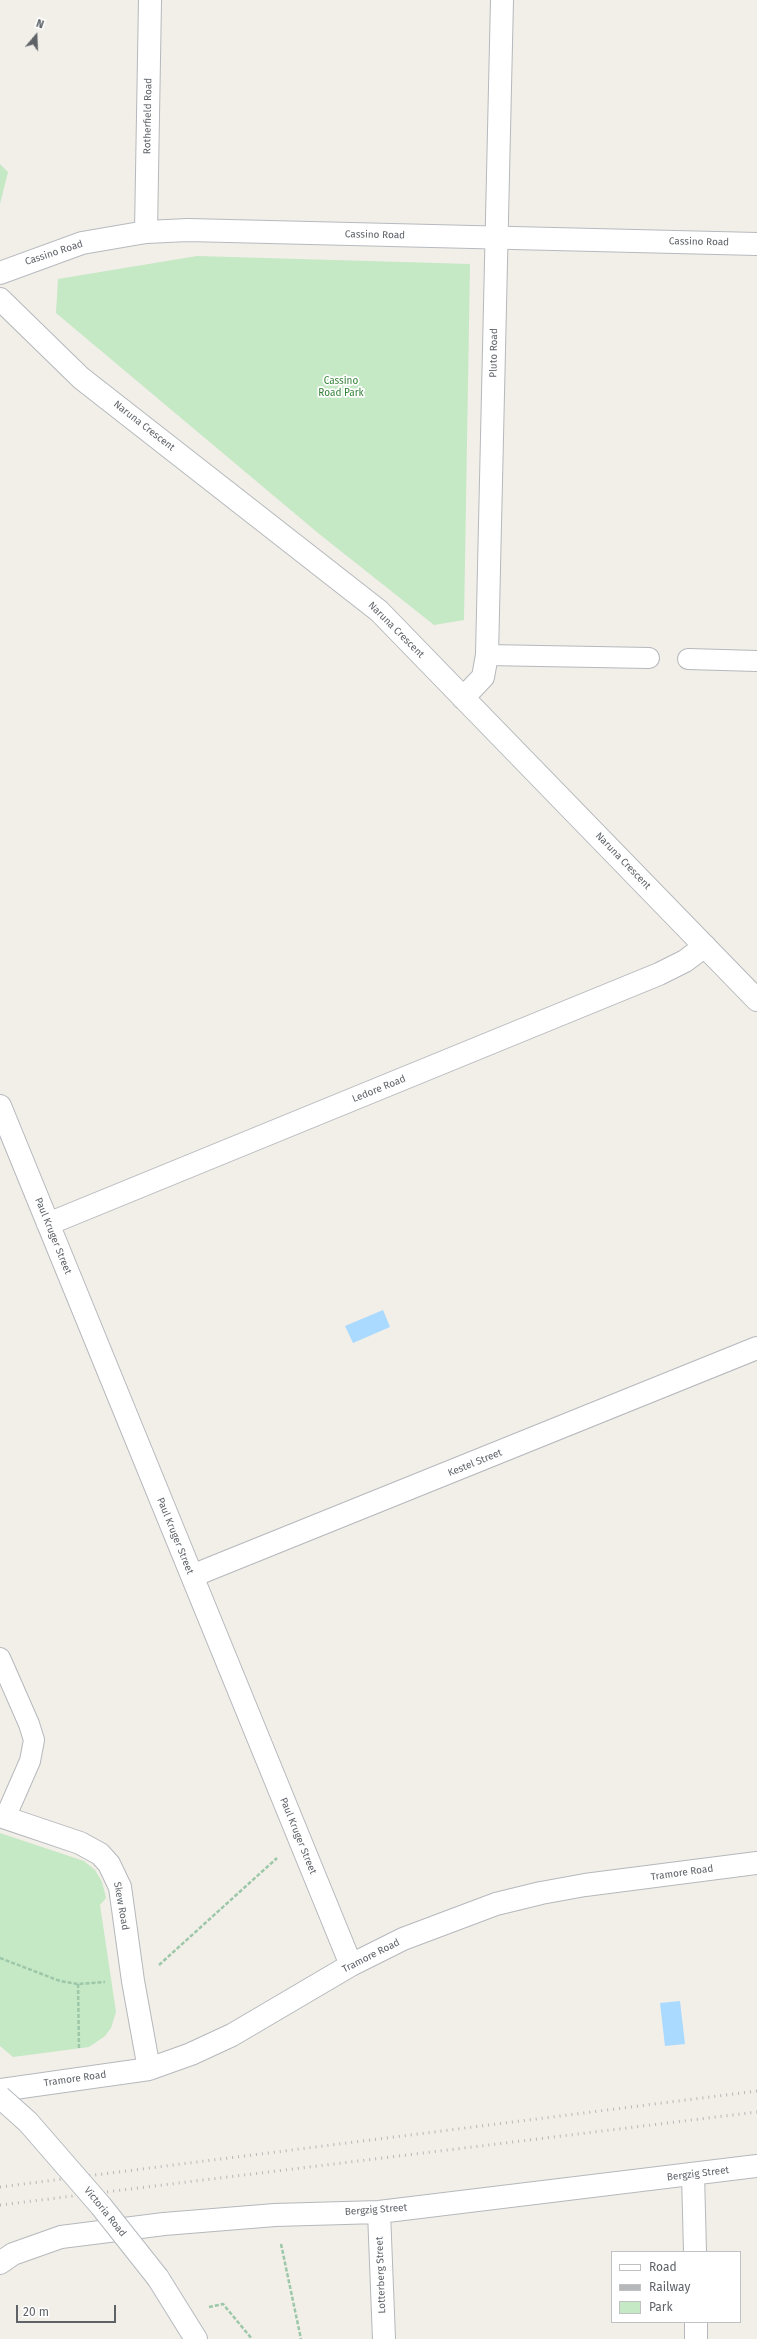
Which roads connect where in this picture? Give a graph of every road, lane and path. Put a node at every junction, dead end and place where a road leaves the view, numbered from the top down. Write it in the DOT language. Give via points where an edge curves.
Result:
graph roads {
  1 [pos="150,0"];
  2 [pos="502,0"];
  3 [pos="146,232"];
  4 [pos="496,238"];
  5 [pos="757,244"];
  6 [pos="0,272"];
  7 [pos="0,299"];
  8 [pos="487,655"];
  9 [pos="649,658"];
  10 [pos="688,659"];
  11 [pos="757,661"];
  12 [pos="463,698"];
  13 [pos="705,946"];
  14 [pos="757,1000"];
  15 [pos="0,1106"];
  16 [pos="48,1224"];
  17 [pos="757,1348"];
  18 [pos="192,1576"];
  19 [pos="0,1658"];
  20 [pos="2,1817"];
  21 [pos="278,1856"];
  22 [pos="757,1863"];
  23 [pos="0,1958"];
  24 [pos="351,1965"];
  25 [pos="154,1971"];
  26 [pos="107,1982"];
  27 [pos="78,1984"];
  28 [pos="79,2052"];
  29 [pos="149,2069"];
  30 [pos="0,2090"];
  31 [pos="0,2097"];
  32 [pos="757,2166"];
  33 [pos="693,2174"];
  34 [pos="379,2212"];
  35 [pos="280,2241"];
  36 [pos="695,2251"];
  37 [pos="0,2262"];
  38 [pos="209,2308"];
  39 [pos="696,2323"];
  40 [pos="196,2339"];
  41 [pos="252,2339"];
  42 [pos="301,2339"];
  43 [pos="384,2339"];
  44 [pos="696,2339"];
  1 -- 3 [label="street, Rotherfield Road"];
  2 -- 4 [label="street, Pluto Road"];
  3 -- 4 [label="street, Cassino Road" via="188,230"];
  3 -- 6 [label="street, Cassino Road" via="82,244"];
  4 -- 5 [label="street, Cassino Road"];
  4 -- 8 [label="street, Pluto Road"];
  7 -- 12 [label="street, Naruna Crescent" via="81,378 379,611"];
  8 -- 9 [label="lane"];
  8 -- 12 [label="street, Pluto Road" via="483,677"];
  10 -- 11 [label="lane"];
  12 -- 13 [label="street, Naruna Crescent"];
  13 -- 14 [label="street, Naruna Crescent"];
  13 -- 16 [label="street, Ledore Road" via="685,961 659,974"];
  15 -- 16 [label="street, Paul Kruger Street"];
  16 -- 18 [label="street, Paul Kruger Street"];
  17 -- 18 [label="street, Kestel Street"];
  18 -- 24 [label="street, Paul Kruger Street"];
  19 -- 20 [label="lane" via="34,1740 30,1760"];
  20 -- 29 [label="street, Skew Road" via="80,1842 100,1854 115,1875 120,1887"];
  21 -- 25 [label="path"];
  22 -- 24 [label="street, Tramore Road" via="541,1893 458,1917 403,1939"];
  23 -- 27 [label="path" via="60,1981"];
  24 -- 29 [label="street, Tramore Road" via="232,2035 191,2054"];
  26 -- 27 [label="path"];
  27 -- 28 [label="path"];
  29 -- 30 [label="street, Tramore Road"];
  31 -- 40 [label="street, Victoria Road, bridge" via="28,2122 91,2194 158,2278"];
  32 -- 33 [label="street, Bergzig Street"];
  33 -- 34 [label="street, Bergzig Street"];
  33 -- 36 [label="street"];
  34 -- 37 [label="street, Bergzig Street" via="275,2214 61,2237 12,2254"];
  34 -- 43 [label="street, Lotterberg Street"];
  35 -- 42 [label="path"];
  38 -- 41 [label="path" via="223,2304"];
  39 -- 44 [label="street"];
}
